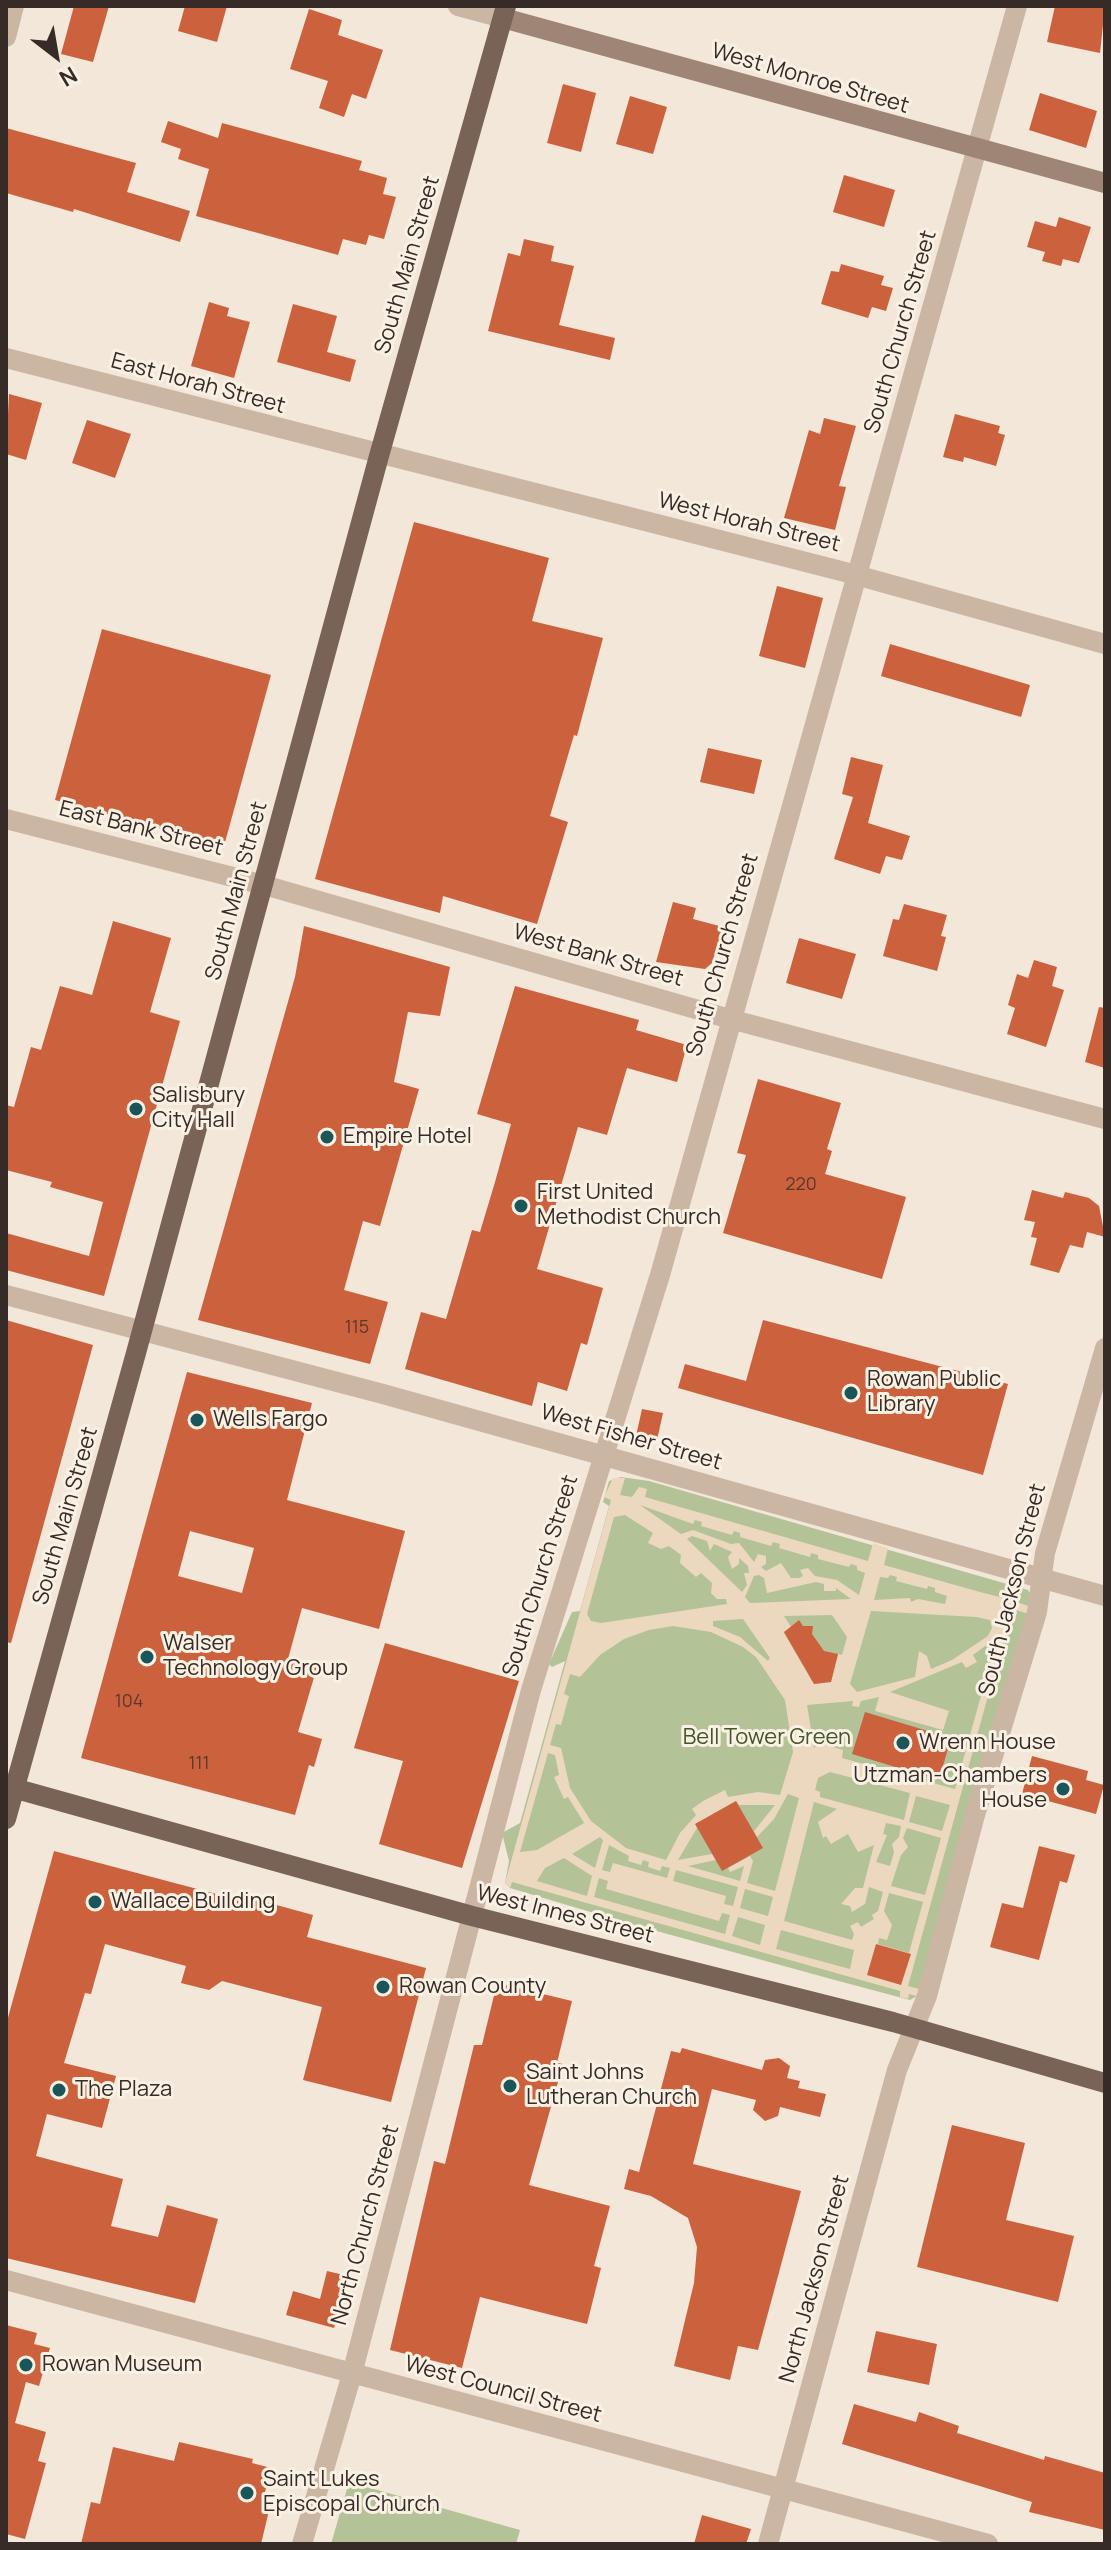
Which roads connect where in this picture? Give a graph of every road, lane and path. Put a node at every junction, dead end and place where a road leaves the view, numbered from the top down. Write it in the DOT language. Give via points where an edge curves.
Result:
graph roads {
  1 [pos="14,6"];
  2 [pos="458,6"];
  3 [pos="1017,6"];
  4 [pos="505,12"];
  5 [pos="6,37"];
  6 [pos="978,150"];
  7 [pos="1105,183"];
  8 [pos="6,358"];
  9 [pos="379,456"];
  10 [pos="856,575"];
  11 [pos="1105,644"];
  12 [pos="6,819"];
  13 [pos="264,885"];
  14 [pos="730,1019"];
  15 [pos="1105,1119"];
  16 [pos="6,1295"];
  17 [pos="142,1332"];
  18 [pos="1105,1348"];
  19 [pos="604,1455"];
  20 [pos="1041,1579"];
  21 [pos="1105,1596"];
  22 [pos="10,1787"];
  23 [pos="6,1819"];
  24 [pos="472,1916"];
  25 [pos="915,2029"];
  26 [pos="1105,2083"];
  27 [pos="6,2280"];
  28 [pos="352,2374"];
  29 [pos="783,2489"];
  30 [pos="302,2544"];
  31 [pos="768,2544"];
  32 [pos="988,2544"];
  1 -- 5 [label="street"];
  2 -- 4 [label="street"];
  3 -- 6 [label="street, South Church Street"];
  4 -- 6 [label="street, West Monroe Street"];
  4 -- 9 [label="main road, South Main Street"];
  6 -- 7 [label="street, West Monroe Street"];
  6 -- 10 [label="street, South Church Street"];
  8 -- 9 [label="street, East Horah Street"];
  9 -- 10 [label="street, West Horah Street"];
  9 -- 13 [label="main road, South Main Street"];
  10 -- 11 [label="street, West Horah Street"];
  10 -- 14 [label="street, South Church Street"];
  12 -- 13 [label="street, East Bank Street"];
  13 -- 14 [label="street, West Bank Street"];
  13 -- 17 [label="main road, South Main Street"];
  14 -- 15 [label="street, West Bank Street"];
  14 -- 19 [label="street, South Church Street"];
  16 -- 17 [label="street, West Fisher Street"];
  17 -- 19 [label="street, West Fisher Street"];
  17 -- 22 [label="main road, South Main Street"];
  18 -- 20 [label="street, South Jackson Street"];
  19 -- 20 [label="street, West Fisher Street"];
  19 -- 24 [label="street, South Church Street" via="531,1690"];
  20 -- 21 [label="street, West Fisher Street"];
  20 -- 25 [label="street, South Jackson Street" via="1037,1612"];
  22 -- 23 [label="main road, South Main Street"];
  22 -- 24 [label="main road, West Innes Street"];
  24 -- 25 [label="main road, West Innes Street"];
  24 -- 28 [label="street, North Church Street"];
  25 -- 26 [label="main road, West Innes Street"];
  25 -- 29 [label="street, North Jackson Street" via="897,2070"];
  27 -- 28 [label="street, West Council Street"];
  28 -- 29 [label="street, West Council Street"];
  28 -- 30 [label="street, North Church Street"];
  29 -- 31 [label="street, North Jackson Street"];
  29 -- 32 [label="street, West Council Street"];
}
